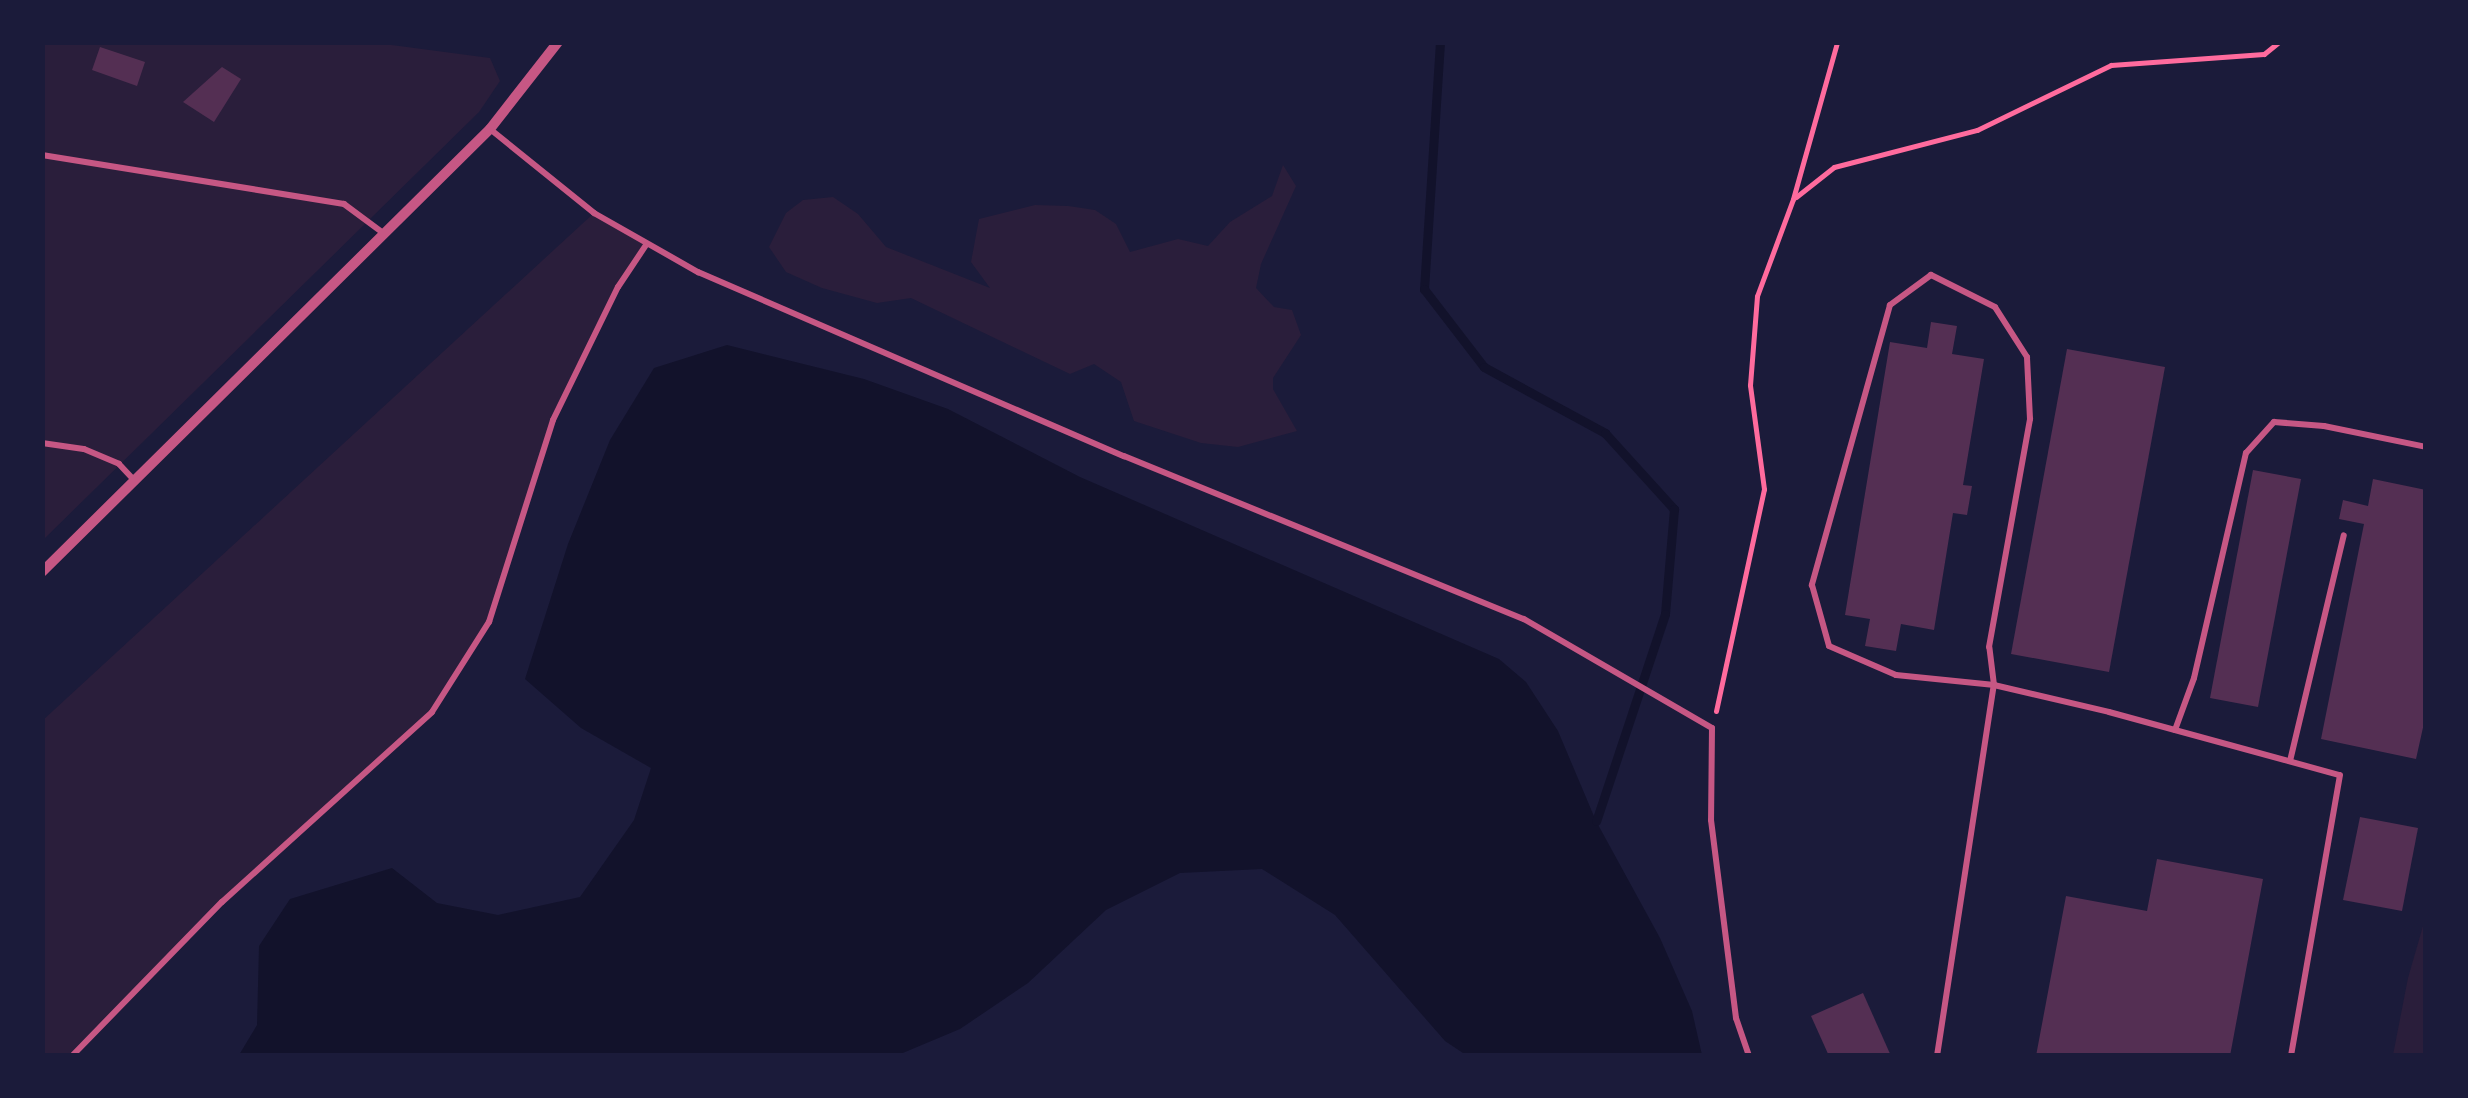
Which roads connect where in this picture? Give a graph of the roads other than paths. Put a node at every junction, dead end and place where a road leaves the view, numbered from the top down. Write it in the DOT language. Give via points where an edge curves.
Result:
graph roads {
  1 [pos="558,42"];
  2 [pos="490,129"];
  3 [pos="42,155"];
  4 [pos="384,234"];
  5 [pos="646,245"];
  6 [pos="42,443"];
  7 [pos="2426,447"];
  8 [pos="135,481"];
  9 [pos="2344,535"];
  10 [pos="42,572"];
  11 [pos="1994,686"];
  12 [pos="2174,730"];
  13 [pos="2290,762"];
  14 [pos="72,1056"];
  15 [pos="1749,1056"];
  16 [pos="1937,1056"];
  17 [pos="2291,1056"];
  1 -- 2 [label="street"];
  2 -- 4 [label="street"];
  2 -- 5 [label="lane"];
  3 -- 4 [label="lane" via="344,204"];
  4 -- 8 [label="street"];
  5 -- 14 [label="lane" via="618,287 553,420 489,622 432,712 222,902"];
  5 -- 15 [label="lane" via="1124,456 1524,619 1712,728 1711,820 1736,1018"];
  6 -- 8 [label="lane" via="84,449 119,464"];
  7 -- 12 [label="lane" via="2274,422 2246,453 2194,678"];
  8 -- 10 [label="street"];
  9 -- 13 [label="lane"];
  11 -- 11 [label="lane" via="1896,675 1829,646 1812,585 1890,304 1931,275 1996,306 2028,356 2030,419 1989,647"];
  11 -- 12 [label="lane"];
  11 -- 16 [label="lane"];
  12 -- 13 [label="lane"];
  13 -- 17 [label="lane" via="2340,776"];
}
